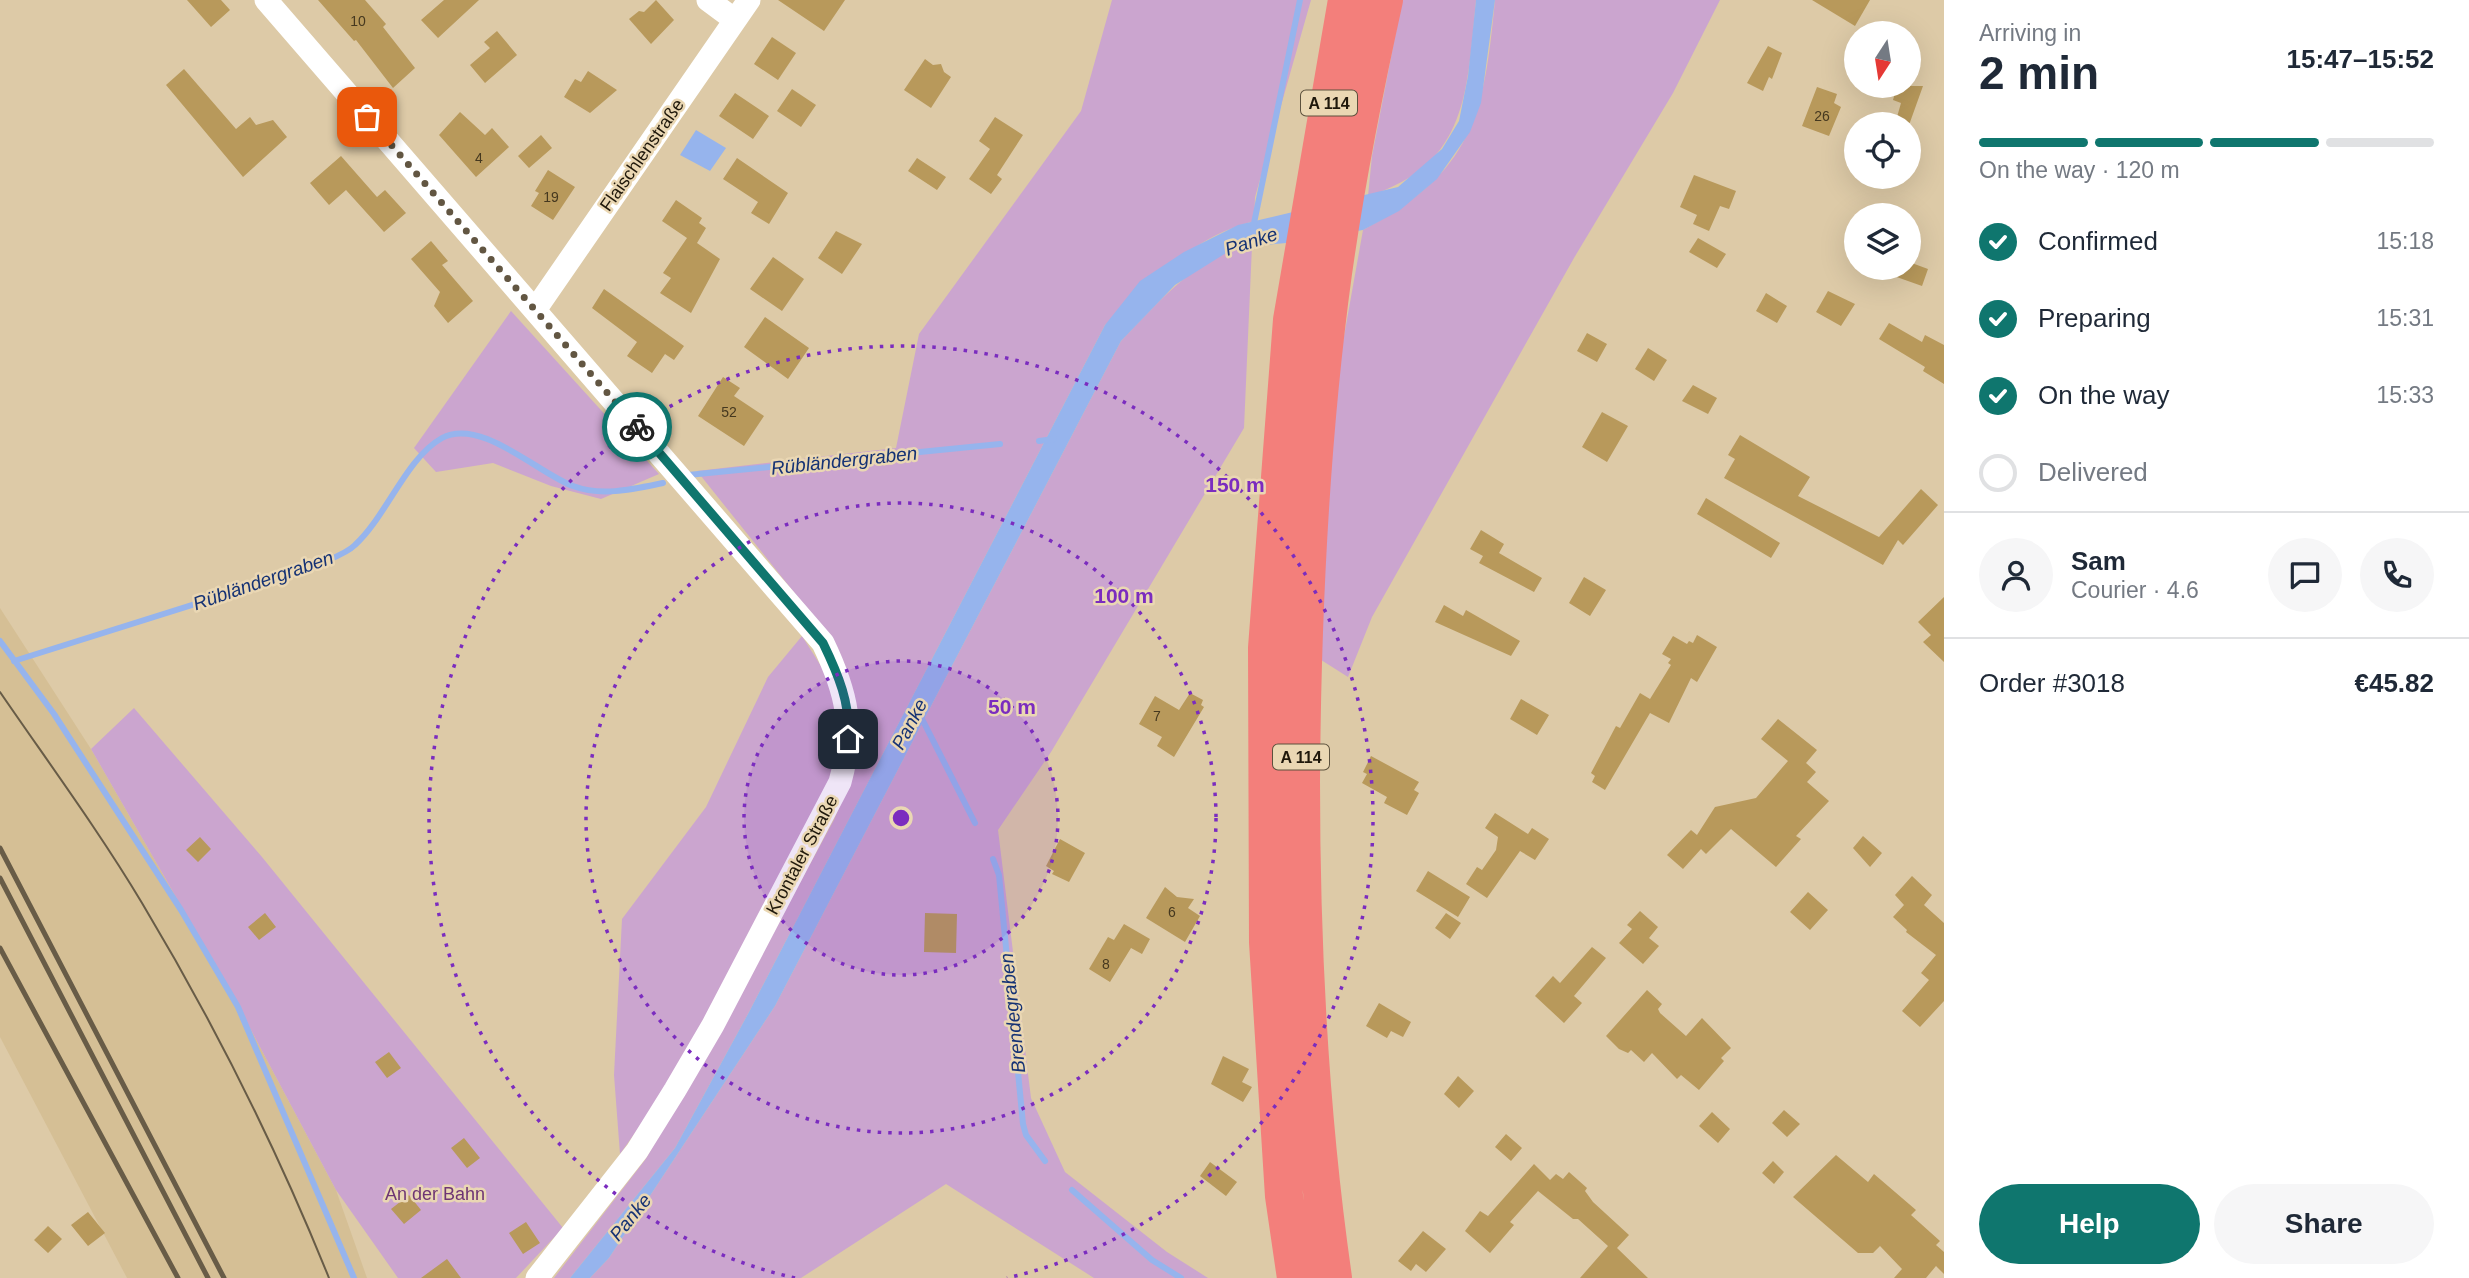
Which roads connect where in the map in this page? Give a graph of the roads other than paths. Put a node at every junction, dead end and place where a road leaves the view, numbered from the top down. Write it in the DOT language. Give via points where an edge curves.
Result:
graph roads {
  1 [pos="265,0"];
  2 [pos="708,0"];
  3 [pos="749,0"];
  4 [pos="1347,0"];
  5 [pos="1384,0"];
  6 [pos="735,20"];
  7 [pos="1326,220"];
  8 [pos="535,310"];
  9 [pos="537,1278"];
  10 [pos="1296,1278"];
  11 [pos="1333,1278"];
  1 -- 8 [label="street, Krontaler Straße"];
  2 -- 6 [label="street"];
  3 -- 6 [label="street, Flaischlenstraße"];
  4 -- 7 [label="highway, A 114"];
  5 -- 7 [label="highway, A 114" via="1360,112"];
  6 -- 8 [label="street, Flaischlenstraße"];
  7 -- 10 [label="highway, A 114" via="1293,320 1267,648 1268,942 1284,1196"];
  7 -- 11 [label="highway, A 114" via="1302,671 1301,933 1311,1110"];
  8 -- 9 [label="street, Krontaler Straße" via="823,643 839,676 850,719 840,782 713,1025 637,1151"];
}
